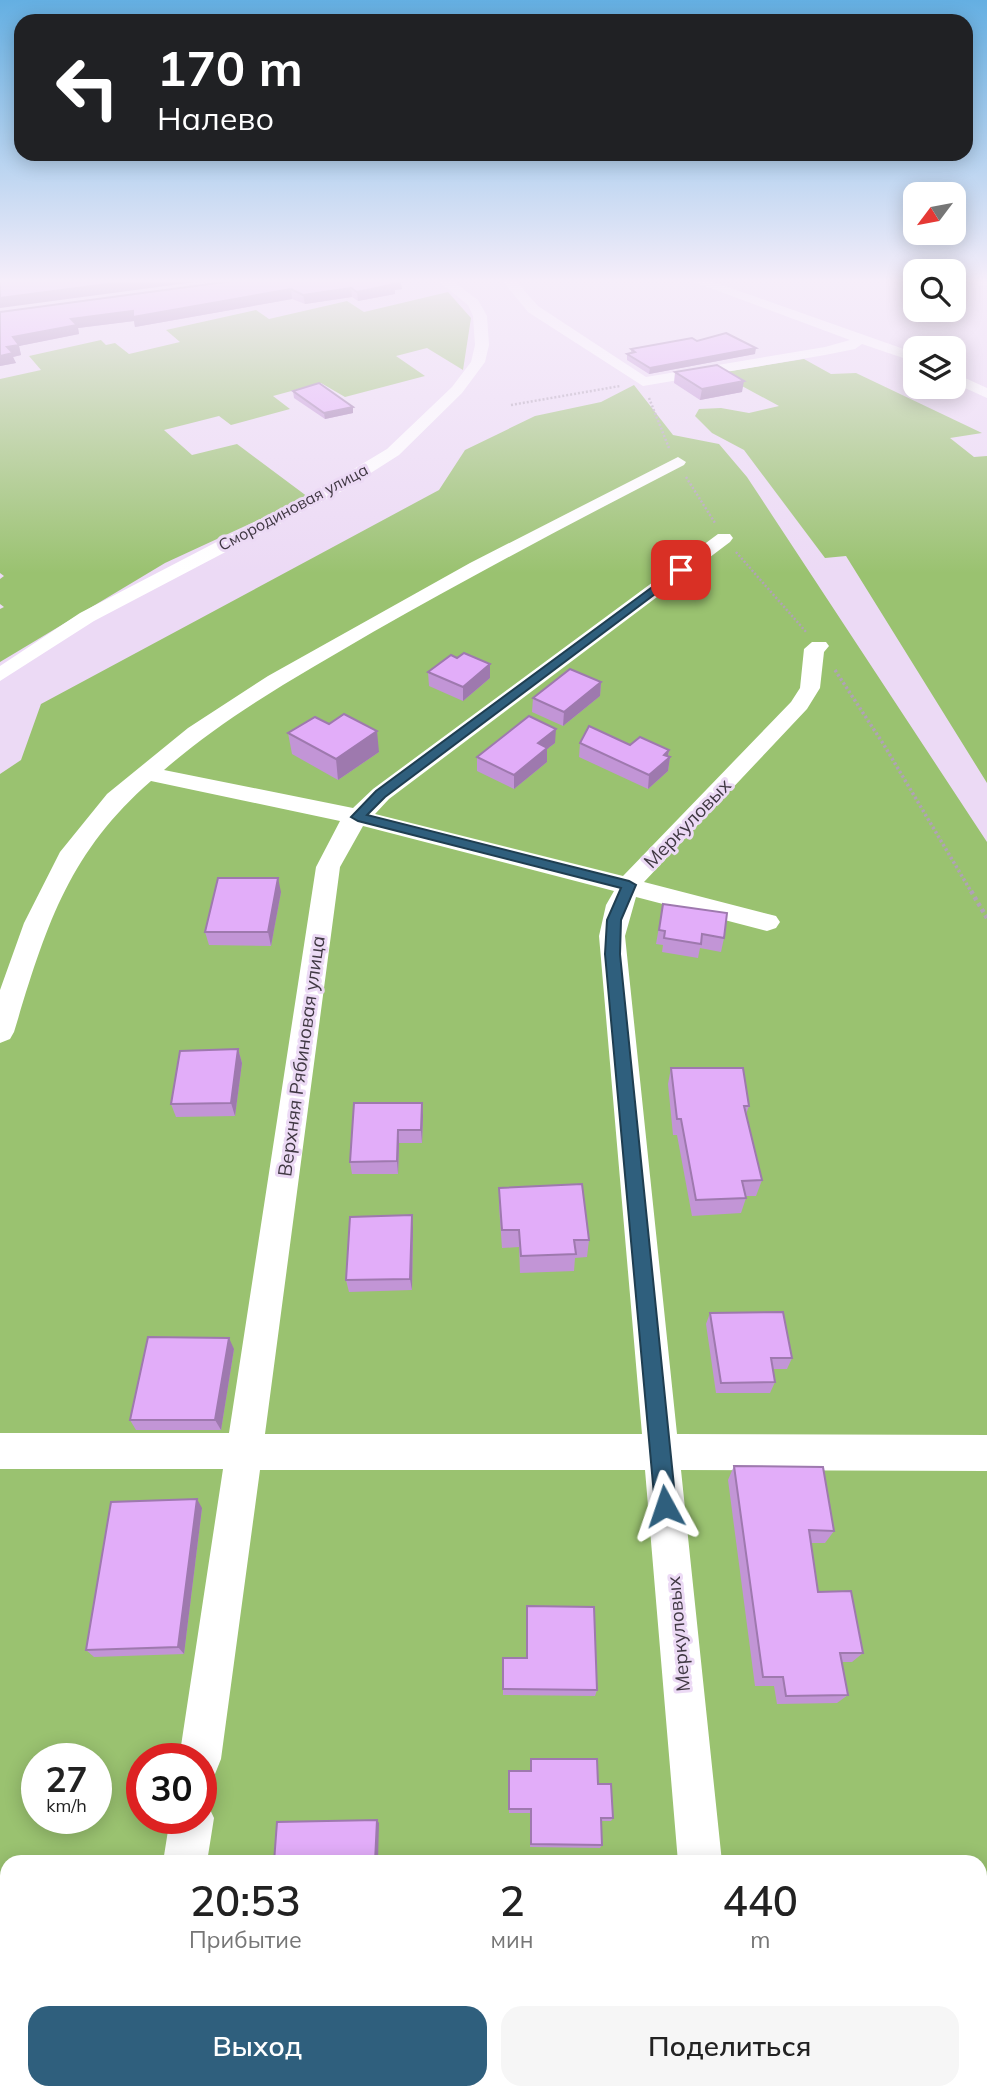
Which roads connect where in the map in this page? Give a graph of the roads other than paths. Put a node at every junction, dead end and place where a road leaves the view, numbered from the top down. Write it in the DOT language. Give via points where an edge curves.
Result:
graph roads {
  1 [pos="467,377"];
  2 [pos="635,377"];
  3 [pos="672,377"];
  4 [pos="966,383"];
  5 [pos="987,394"];
  6 [pos="678,463"];
  7 [pos="724,538"];
  8 [pos="819,646"];
  9 [pos="0,675"];
  10 [pos="146,773"];
  11 [pos="358,817"];
  12 [pos="629,885"];
  13 [pos="767,922"];
  14 [pos="0,1032"];
  15 [pos="245,1449"];
  16 [pos="0,1451"];
  17 [pos="660,1451"];
  18 [pos="987,1452"];
  19 [pos="202,1743"];
  20 [pos="189,1834"];
  21 [pos="186,1855"];
  22 [pos="699,1855"];
  1 -- 9 [label="street, Смородиновая улица" via="403,443 338,486 88,617"];
  2 -- 3 [label="street" via="643,382"];
  4 -- 5 [label="street"];
  6 -- 10 [label="street" via="533,535 234,704"];
  7 -- 11 [label="street, Верхняя Рябиновая улица" via="381,794"];
  8 -- 12 [label="street, Меркуловых" via="814,649 810,688 800,705"];
  10 -- 11 [label="street"];
  10 -- 14 [label="street" via="114,797 88,827 58,876 33,931"];
  11 -- 12 [label="street"];
  11 -- 15 [label="street, Верхняя Рябиновая улица" via="328,867"];
  12 -- 13 [label="street"];
  12 -- 17 [label="street, Меркуловых" via="614,920 612,954"];
  15 -- 16 [label="street"];
  15 -- 17 [label="street"];
  15 -- 19 [label="street, Верхняя Рябиновая улица"];
  17 -- 18 [label="street"];
  17 -- 22 [label="street, Меркуловых"];
  20 -- 21 [label="street"];
}
